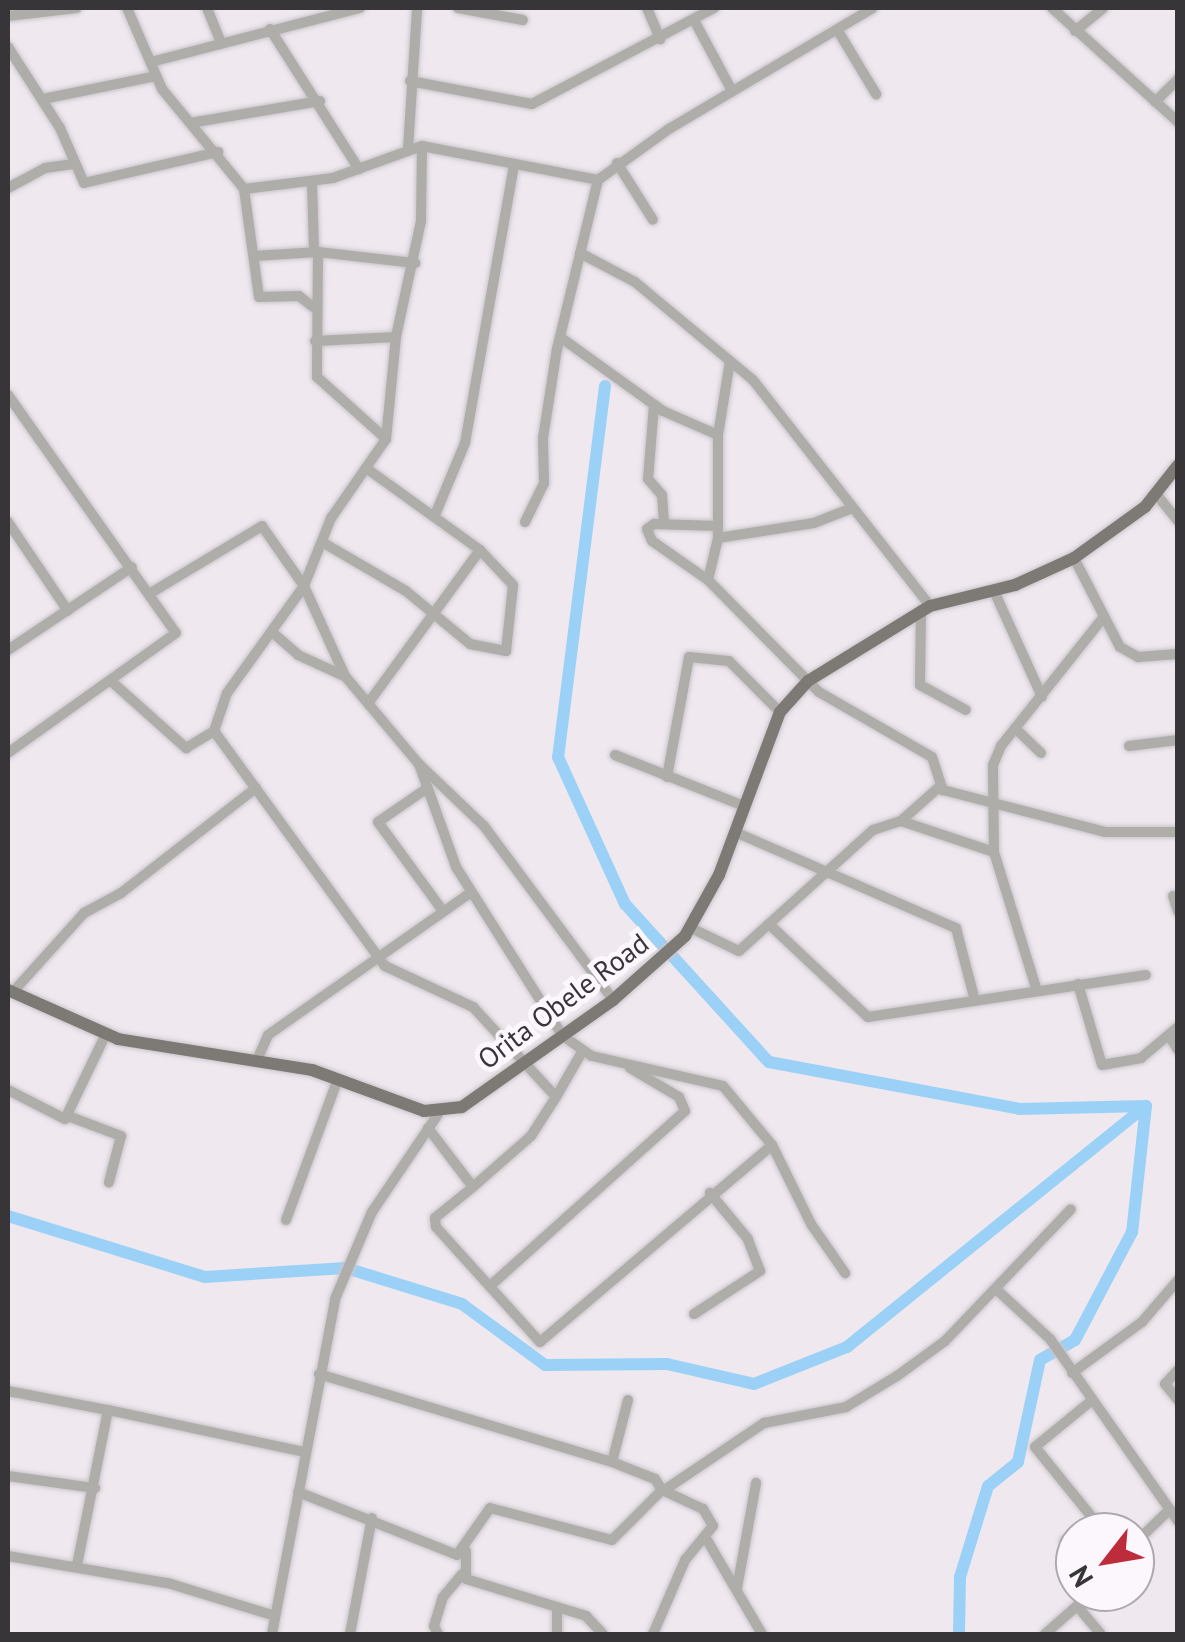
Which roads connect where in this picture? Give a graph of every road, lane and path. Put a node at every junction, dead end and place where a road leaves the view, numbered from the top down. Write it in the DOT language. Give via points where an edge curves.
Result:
graph roads {
  1 [pos="77,8"];
  2 [pos="127,8"];
  3 [pos="207,8"];
  4 [pos="360,8"];
  5 [pos="417,8"];
  6 [pos="458,8"];
  7 [pos="646,8"];
  8 [pos="714,8"];
  9 [pos="871,8"];
  10 [pos="1052,8"];
  11 [pos="1104,8"];
  12 [pos="341,9"];
  13 [pos="8,16"];
  14 [pos="522,20"];
  15 [pos="694,20"];
  16 [pos="270,29"];
  17 [pos="838,31"];
  18 [pos="1074,31"];
  19 [pos="660,39"];
  20 [pos="221,42"];
  21 [pos="8,47"];
  22 [pos="150,62"];
  23 [pos="156,76"];
  24 [pos="1178,79"];
  25 [pos="410,81"];
  26 [pos="732,91"];
  27 [pos="876,94"];
  28 [pos="43,99"];
  29 [pos="320,100"];
  30 [pos="1155,102"];
  31 [pos="1178,122"];
  32 [pos="190,123"];
  33 [pos="422,146"];
  34 [pos="408,150"];
  35 [pos="218,152"];
  36 [pos="617,163"];
  37 [pos="75,164"];
  38 [pos="514,166"];
  39 [pos="359,170"];
  40 [pos="598,180"];
  41 [pos="312,183"];
  42 [pos="8,188"];
  43 [pos="244,190"];
  44 [pos="652,220"];
  45 [pos="316,252"];
  46 [pos="580,253"];
  47 [pos="254,256"];
  48 [pos="414,262"];
  49 [pos="313,307"];
  50 [pos="560,336"];
  51 [pos="396,337"];
  52 [pos="315,341"];
  53 [pos="730,361"];
  54 [pos="8,395"];
  55 [pos="654,405"];
  56 [pos="718,436"];
  57 [pos="386,439"];
  58 [pos="1178,465"];
  59 [pos="366,468"];
  60 [pos="1157,496"];
  61 [pos="852,508"];
  62 [pos="435,515"];
  63 [pos="1178,521"];
  64 [pos="8,522"];
  65 [pos="525,522"];
  66 [pos="664,524"];
  67 [pos="718,532"];
  68 [pos="322,542"];
  69 [pos="480,550"];
  70 [pos="1074,558"];
  71 [pos="132,567"];
  72 [pos="708,580"];
  73 [pos="304,586"];
  74 [pos="994,591"];
  75 [pos="150,594"];
  76 [pos="926,608"];
  77 [pos="68,611"];
  78 [pos="432,611"];
  79 [pos="1102,620"];
  80 [pos="272,632"];
  81 [pos="8,650"];
  82 [pos="1178,654"];
  83 [pos="345,676"];
  84 [pos="111,681"];
  85 [pos="808,681"];
  86 [pos="1042,697"];
  87 [pos="369,702"];
  88 [pos="966,710"];
  89 [pos="780,712"];
  90 [pos="1016,728"];
  91 [pos="214,730"];
  92 [pos="1178,740"];
  93 [pos="1130,746"];
  94 [pos="8,753"];
  95 [pos="1041,753"];
  96 [pos="615,755"];
  97 [pos="418,763"];
  98 [pos="667,777"];
  99 [pos="939,786"];
  100 [pos="256,788"];
  101 [pos="426,788"];
  102 [pos="990,804"];
  103 [pos="744,806"];
  104 [pos="901,821"];
  105 [pos="735,832"];
  106 [pos="1178,832"];
  107 [pos="994,852"];
  108 [pos="825,871"];
  109 [pos="470,893"];
  110 [pos="1173,896"];
  111 [pos="443,911"];
  112 [pos="1178,911"];
  113 [pos="771,926"];
  114 [pos="692,928"];
  115 [pos="380,958"];
  116 [pos="1146,975"];
  117 [pos="1078,984"];
  118 [pos="1037,991"];
  119 [pos="10,992"];
  120 [pos="613,1000"];
  121 [pos="975,1001"];
  122 [pos="1174,1032"];
  123 [pos="105,1036"];
  124 [pos="563,1036"];
  125 [pos="1178,1050"];
  126 [pos="582,1052"];
  127 [pos="257,1060"];
  128 [pos="522,1065"];
  129 [pos="630,1067"];
  130 [pos="338,1078"];
  131 [pos="8,1090"];
  132 [pos="556,1097"];
  133 [pos="438,1114"];
  134 [pos="68,1116"];
  135 [pos="428,1128"];
  136 [pos="772,1144"];
  137 [pos="109,1182"];
  138 [pos="473,1187"];
  139 [pos="710,1193"];
  140 [pos="1071,1209"];
  141 [pos="286,1220"];
  142 [pos="845,1273"];
  143 [pos="1178,1280"];
  144 [pos="490,1286"];
  145 [pos="996,1289"];
  146 [pos="694,1314"];
  147 [pos="1178,1370"];
  148 [pos="1072,1372"];
  149 [pos="319,1374"];
  150 [pos="8,1391"];
  151 [pos="628,1400"];
  152 [pos="1178,1400"];
  153 [pos="1092,1401"];
  154 [pos="108,1410"];
  155 [pos="304,1452"];
  156 [pos="612,1462"];
  157 [pos="8,1476"];
  158 [pos="756,1483"];
  159 [pos="94,1488"];
  160 [pos="662,1491"];
  161 [pos="298,1492"];
  162 [pos="1168,1510"];
  163 [pos="1088,1512"];
  164 [pos="372,1518"];
  165 [pos="1178,1521"];
  166 [pos="1155,1523"];
  167 [pos="706,1540"];
  168 [pos="466,1552"];
  169 [pos="8,1556"];
  170 [pos="77,1566"];
  171 [pos="462,1574"];
  172 [pos="737,1588"];
  173 [pos="558,1608"];
  174 [pos="1072,1612"];
  175 [pos="1082,1612"];
  176 [pos="275,1616"];
  177 [pos="272,1634"];
  178 [pos="350,1634"];
  179 [pos="438,1634"];
  180 [pos="556,1634"];
  181 [pos="603,1634"];
  182 [pos="653,1634"];
  183 [pos="762,1634"];
  184 [pos="1045,1634"];
  185 [pos="1101,1634"];
  1 -- 13 [label="street"];
  2 -- 22 [label="street"];
  3 -- 20 [label="street"];
  4 -- 12 [label="street"];
  5 -- 25 [label="street"];
  6 -- 14 [label="street"];
  7 -- 19 [label="street"];
  8 -- 15 [label="street"];
  9 -- 17 [label="street"];
  10 -- 18 [label="street"];
  11 -- 18 [label="street"];
  12 -- 16 [label="street"];
  15 -- 19 [label="street"];
  15 -- 26 [label="street"];
  16 -- 20 [label="street"];
  16 -- 29 [label="street"];
  17 -- 26 [label="street"];
  17 -- 27 [label="street"];
  18 -- 30 [label="street"];
  19 -- 25 [label="street" via="532,104"];
  20 -- 22 [label="street"];
  21 -- 28 [label="street"];
  22 -- 23 [label="street"];
  23 -- 28 [label="street"];
  23 -- 32 [label="street"];
  24 -- 30 [label="street"];
  25 -- 34 [label="street"];
  26 -- 36 [label="street"];
  28 -- 37 [label="street"];
  29 -- 32 [label="street"];
  29 -- 39 [label="street"];
  30 -- 31 [label="street"];
  32 -- 35 [label="street"];
  33 -- 34 [label="street"];
  33 -- 38 [label="street"];
  33 -- 48 [label="street"];
  34 -- 39 [label="street"];
  35 -- 37 [label="street" via="88,184"];
  35 -- 43 [label="street"];
  36 -- 40 [label="street"];
  36 -- 44 [label="street"];
  37 -- 42 [label="street" via="45,168"];
  38 -- 40 [label="street"];
  38 -- 62 [label="street" via="465,443"];
  39 -- 41 [label="street"];
  40 -- 46 [label="street"];
  41 -- 43 [label="street"];
  41 -- 45 [label="street"];
  43 -- 47 [label="street"];
  45 -- 47 [label="street"];
  45 -- 48 [label="street"];
  45 -- 49 [label="street"];
  46 -- 50 [label="street"];
  46 -- 53 [label="street" via="635,282"];
  47 -- 49 [label="street" via="258,297 299,296"];
  48 -- 51 [label="street"];
  49 -- 52 [label="street"];
  50 -- 55 [label="street"];
  50 -- 65 [label="street" via="543,438 544,483"];
  51 -- 52 [label="street"];
  51 -- 57 [label="street"];
  52 -- 57 [label="street" via="320,383"];
  53 -- 56 [label="street"];
  53 -- 61 [label="street" via="816,456"];
  54 -- 71 [label="street"];
  55 -- 56 [label="street"];
  55 -- 66 [label="street" via="648,479 664,499"];
  56 -- 67 [label="street"];
  57 -- 59 [label="street"];
  58 -- 60 [label="main road, Orita Obele Road"];
  59 -- 62 [label="street"];
  59 -- 68 [label="street"];
  60 -- 63 [label="street"];
  60 -- 70 [label="main road, Orita Obele Road"];
  61 -- 67 [label="street" via="814,524"];
  61 -- 76 [label="street"];
  62 -- 69 [label="street"];
  64 -- 77 [label="street"];
  66 -- 67 [label="street"];
  66 -- 72 [label="street" via="650,525 649,538"];
  67 -- 72 [label="street"];
  68 -- 73 [label="street"];
  68 -- 78 [label="street"];
  69 -- 78 [label="street"];
  69 -- 78 [label="street" via="513,585 510,647 500,652 470,644"];
  70 -- 74 [label="main road, Orita Obele Road"];
  70 -- 79 [label="street"];
  71 -- 75 [label="street"];
  71 -- 77 [label="street"];
  72 -- 85 [label="street"];
  73 -- 75 [label="street" via="262,526"];
  73 -- 80 [label="street"];
  73 -- 83 [label="street"];
  74 -- 76 [label="main road, Orita Obele Road"];
  74 -- 86 [label="street"];
  75 -- 84 [label="street" via="174,637"];
  76 -- 85 [label="main road, Orita Obele Road"];
  76 -- 88 [label="street" via="920,685"];
  77 -- 81 [label="street"];
  78 -- 87 [label="street"];
  79 -- 82 [label="street" via="1128,654"];
  79 -- 86 [label="street"];
  80 -- 83 [label="street" via="298,656"];
  80 -- 91 [label="street" via="227,694"];
  83 -- 87 [label="street"];
  84 -- 91 [label="street" via="186,748"];
  84 -- 94 [label="street"];
  85 -- 89 [label="main road, Orita Obele Road"];
  85 -- 99 [label="street" via="858,718 926,752"];
  86 -- 90 [label="street"];
  87 -- 97 [label="street"];
  89 -- 98 [label="street" via="729,661 690,657"];
  89 -- 103 [label="main road, Orita Obele Road"];
  90 -- 95 [label="street"];
  90 -- 102 [label="street" via="996,756"];
  91 -- 100 [label="street"];
  92 -- 93 [label="street"];
  96 -- 98 [label="street"];
  97 -- 101 [label="street"];
  97 -- 120 [label="street" via="484,826"];
  98 -- 103 [label="street"];
  99 -- 102 [label="street"];
  99 -- 104 [label="street"];
  100 -- 115 [label="street"];
  100 -- 119 [label="street" via="121,893 84,913"];
  101 -- 109 [label="street"];
  101 -- 111 [label="street" via="378,822"];
  102 -- 106 [label="street" via="1123,834"];
  102 -- 107 [label="street"];
  103 -- 105 [label="main road, Orita Obele Road"];
  104 -- 107 [label="street"];
  104 -- 108 [label="street" via="884,823"];
  105 -- 108 [label="street"];
  105 -- 114 [label="main road, Orita Obele Road"];
  107 -- 118 [label="street"];
  108 -- 113 [label="street"];
  108 -- 121 [label="street" via="960,931"];
  109 -- 111 [label="street"];
  109 -- 124 [label="street"];
  110 -- 112 [label="street"];
  111 -- 115 [label="street"];
  113 -- 114 [label="street" via="735,952"];
  113 -- 121 [label="street" via="868,1017"];
  114 -- 120 [label="main road, Orita Obele Road"];
  115 -- 127 [label="street" via="268,1035"];
  115 -- 128 [label="street" via="401,977 473,1007"];
  116 -- 117 [label="street"];
  117 -- 118 [label="street"];
  117 -- 122 [label="street" via="1102,1065 1141,1058"];
  118 -- 121 [label="street"];
  119 -- 123 [label="main road"];
  120 -- 124 [label="main road, Orita Obele Road"];
  122 -- 125 [label="street"];
  123 -- 127 [label="main road"];
  123 -- 134 [label="street"];
  124 -- 126 [label="street"];
  124 -- 128 [label="main road, Orita Obele Road"];
  126 -- 129 [label="street"];
  126 -- 132 [label="street"];
  127 -- 130 [label="main road"];
  128 -- 132 [label="street"];
  128 -- 133 [label="main road, Orita Obele Road" via="473,1100"];
  129 -- 136 [label="street" via="724,1086"];
  129 -- 144 [label="street" via="679,1097 685,1110"];
  130 -- 133 [label="main road"];
  130 -- 141 [label="street"];
  131 -- 134 [label="street" via="58,1119"];
  132 -- 138 [label="street" via="531,1136"];
  133 -- 135 [label="street"];
  134 -- 137 [label="street" via="120,1136"];
  135 -- 138 [label="street"];
  135 -- 149 [label="street" via="372,1212 346,1268"];
  136 -- 139 [label="street"];
  136 -- 142 [label="street" via="811,1224"];
  138 -- 144 [label="street" via="434,1222"];
  139 -- 144 [label="street" via="546,1342"];
  139 -- 146 [label="street" via="748,1239 760,1270"];
  140 -- 145 [label="street"];
  143 -- 148 [label="street" via="1142,1322"];
  145 -- 148 [label="street" via="1050,1339"];
  145 -- 160 [label="street" via="945,1341 882,1385 840,1409 764,1423"];
  147 -- 152 [label="street" via="1165,1384"];
  148 -- 153 [label="street"];
  149 -- 155 [label="street"];
  149 -- 156 [label="street"];
  150 -- 154 [label="street"];
  151 -- 156 [label="street"];
  153 -- 162 [label="street"];
  153 -- 163 [label="street" via="1035,1447"];
  154 -- 155 [label="street"];
  154 -- 159 [label="street"];
  155 -- 161 [label="street"];
  156 -- 160 [label="street" via="655,1480"];
  157 -- 159 [label="street"];
  158 -- 172 [label="street"];
  159 -- 170 [label="street"];
  160 -- 167 [label="street" via="707,1513 713,1526"];
  160 -- 168 [label="street" via="612,1540 490,1508"];
  161 -- 164 [label="street"];
  161 -- 176 [label="street"];
  162 -- 165 [label="street"];
  162 -- 166 [label="street"];
  164 -- 168 [label="street" via="457,1556"];
  164 -- 178 [label="street"];
  167 -- 172 [label="street"];
  167 -- 182 [label="street" via="685,1560"];
  168 -- 171 [label="street"];
  169 -- 170 [label="street"];
  170 -- 176 [label="street" via="170,1584"];
  171 -- 173 [label="street"];
  171 -- 179 [label="street" via="441,1603"];
  172 -- 183 [label="street"];
  173 -- 180 [label="street"];
  173 -- 181 [label="street" via="586,1616"];
  174 -- 184 [label="street"];
  175 -- 185 [label="street"];
  176 -- 177 [label="street"];
}
